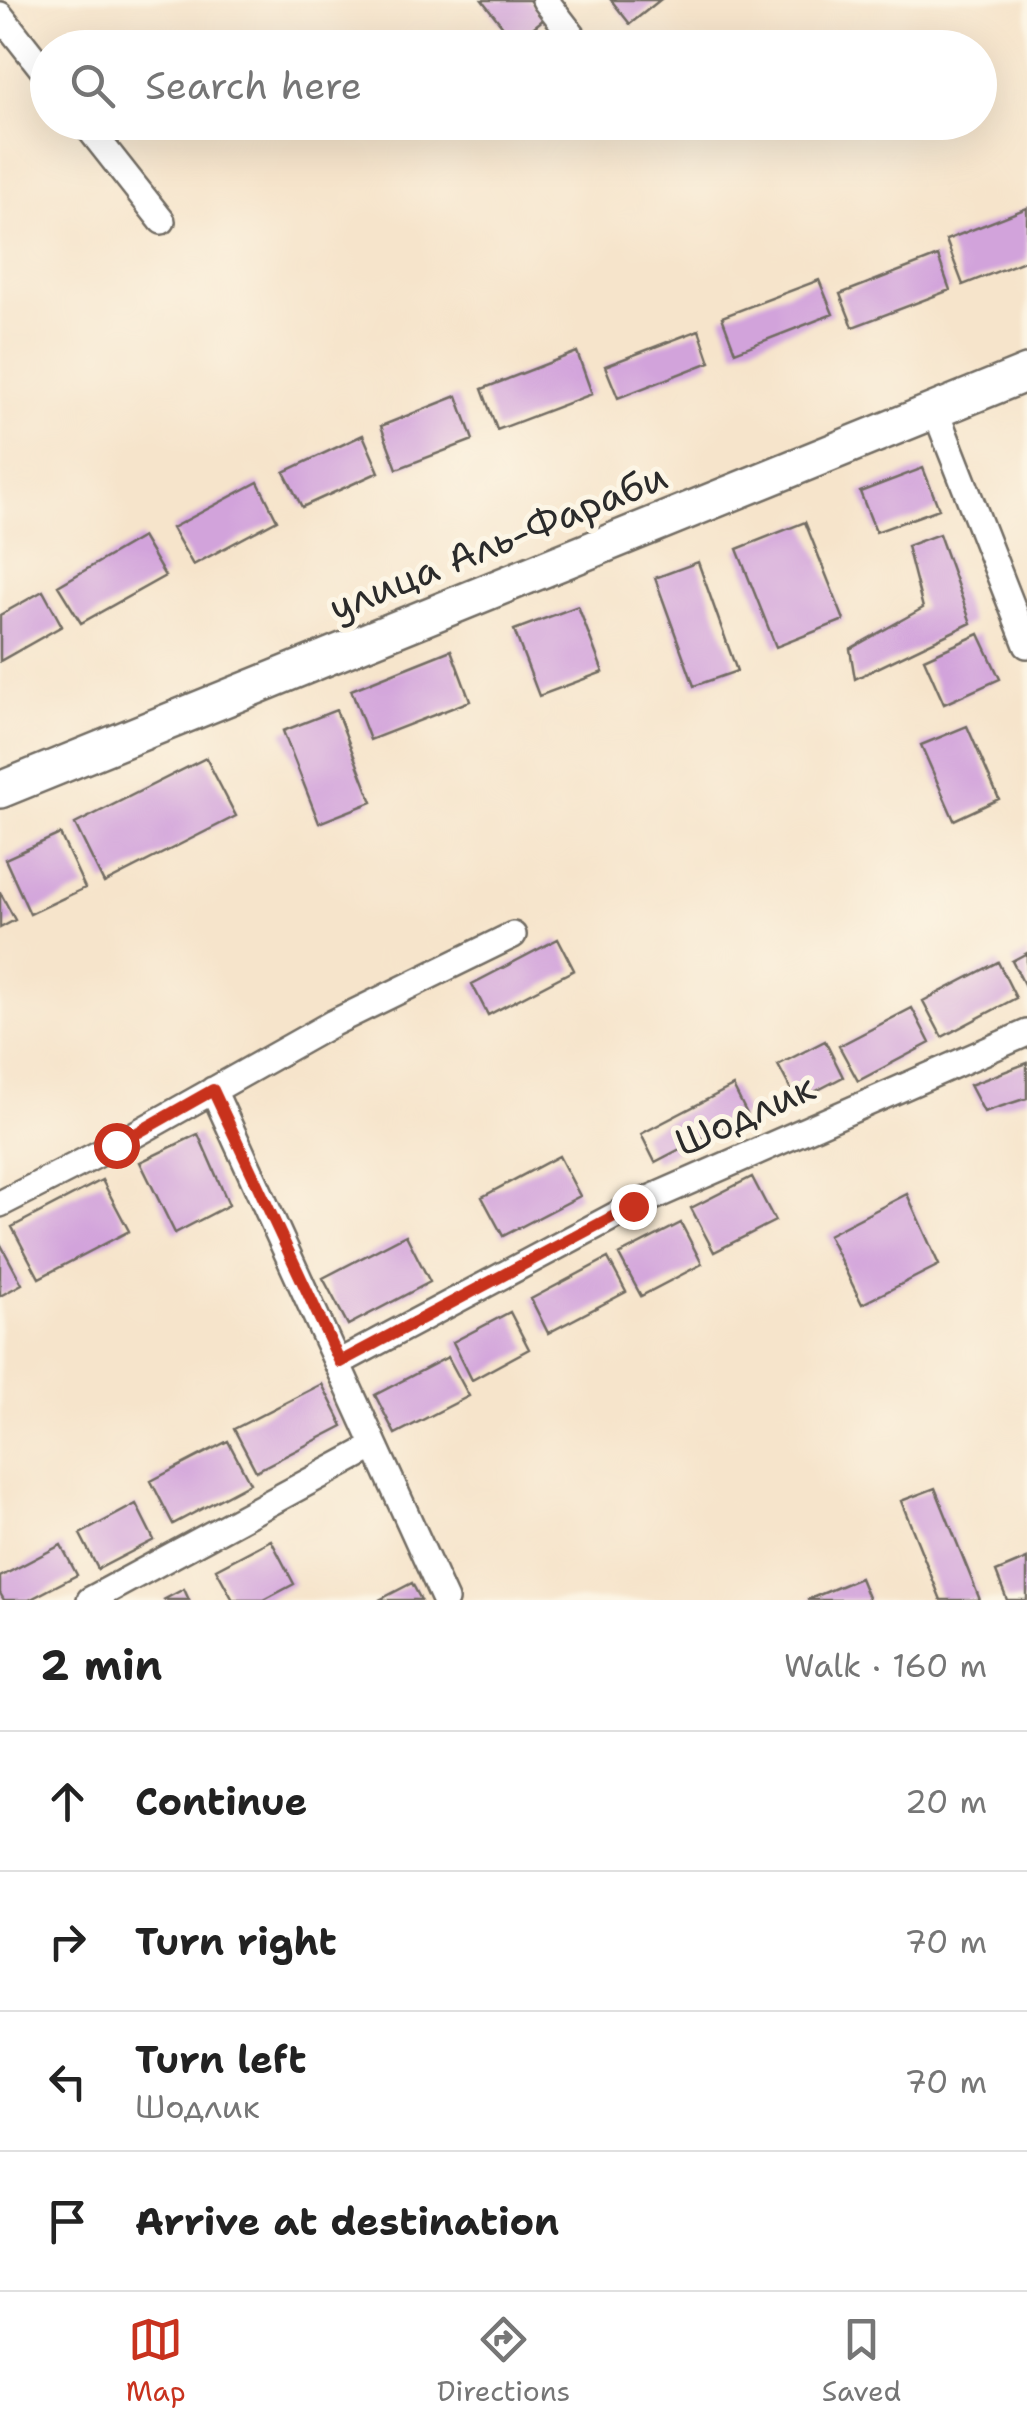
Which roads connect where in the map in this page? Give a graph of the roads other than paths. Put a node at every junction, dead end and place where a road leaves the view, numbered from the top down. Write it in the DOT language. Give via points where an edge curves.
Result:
graph roads {
  1 [pos="545,0"];
  2 [pos="0,15"];
  3 [pos="568,30"];
  4 [pos="30,53"];
  5 [pos="98,140"];
  6 [pos="162,222"];
  7 [pos="1027,373"];
  8 [pos="935,410"];
  9 [pos="1027,645"];
  10 [pos="0,790"];
  11 [pos="513,934"];
  12 [pos="1027,1033"];
  13 [pos="213,1090"];
  14 [pos="0,1204"];
  15 [pos="340,1362"];
  16 [pos="373,1447"];
  17 [pos="90,1600"];
  18 [pos="445,1600"];
  1 -- 3 [label="street"];
  2 -- 4 [label="street"];
  5 -- 6 [label="street"];
  7 -- 8 [label="main road, улица Аль-Фараби"];
  8 -- 9 [label="street"];
  8 -- 10 [label="main road, улица Аль-Фараби"];
  11 -- 13 [label="street"];
  12 -- 15 [label="street, Шодлик" via="633,1206"];
  13 -- 14 [label="street"];
  13 -- 15 [label="street"];
  15 -- 16 [label="street"];
  16 -- 17 [label="street"];
  16 -- 18 [label="street"];
}
